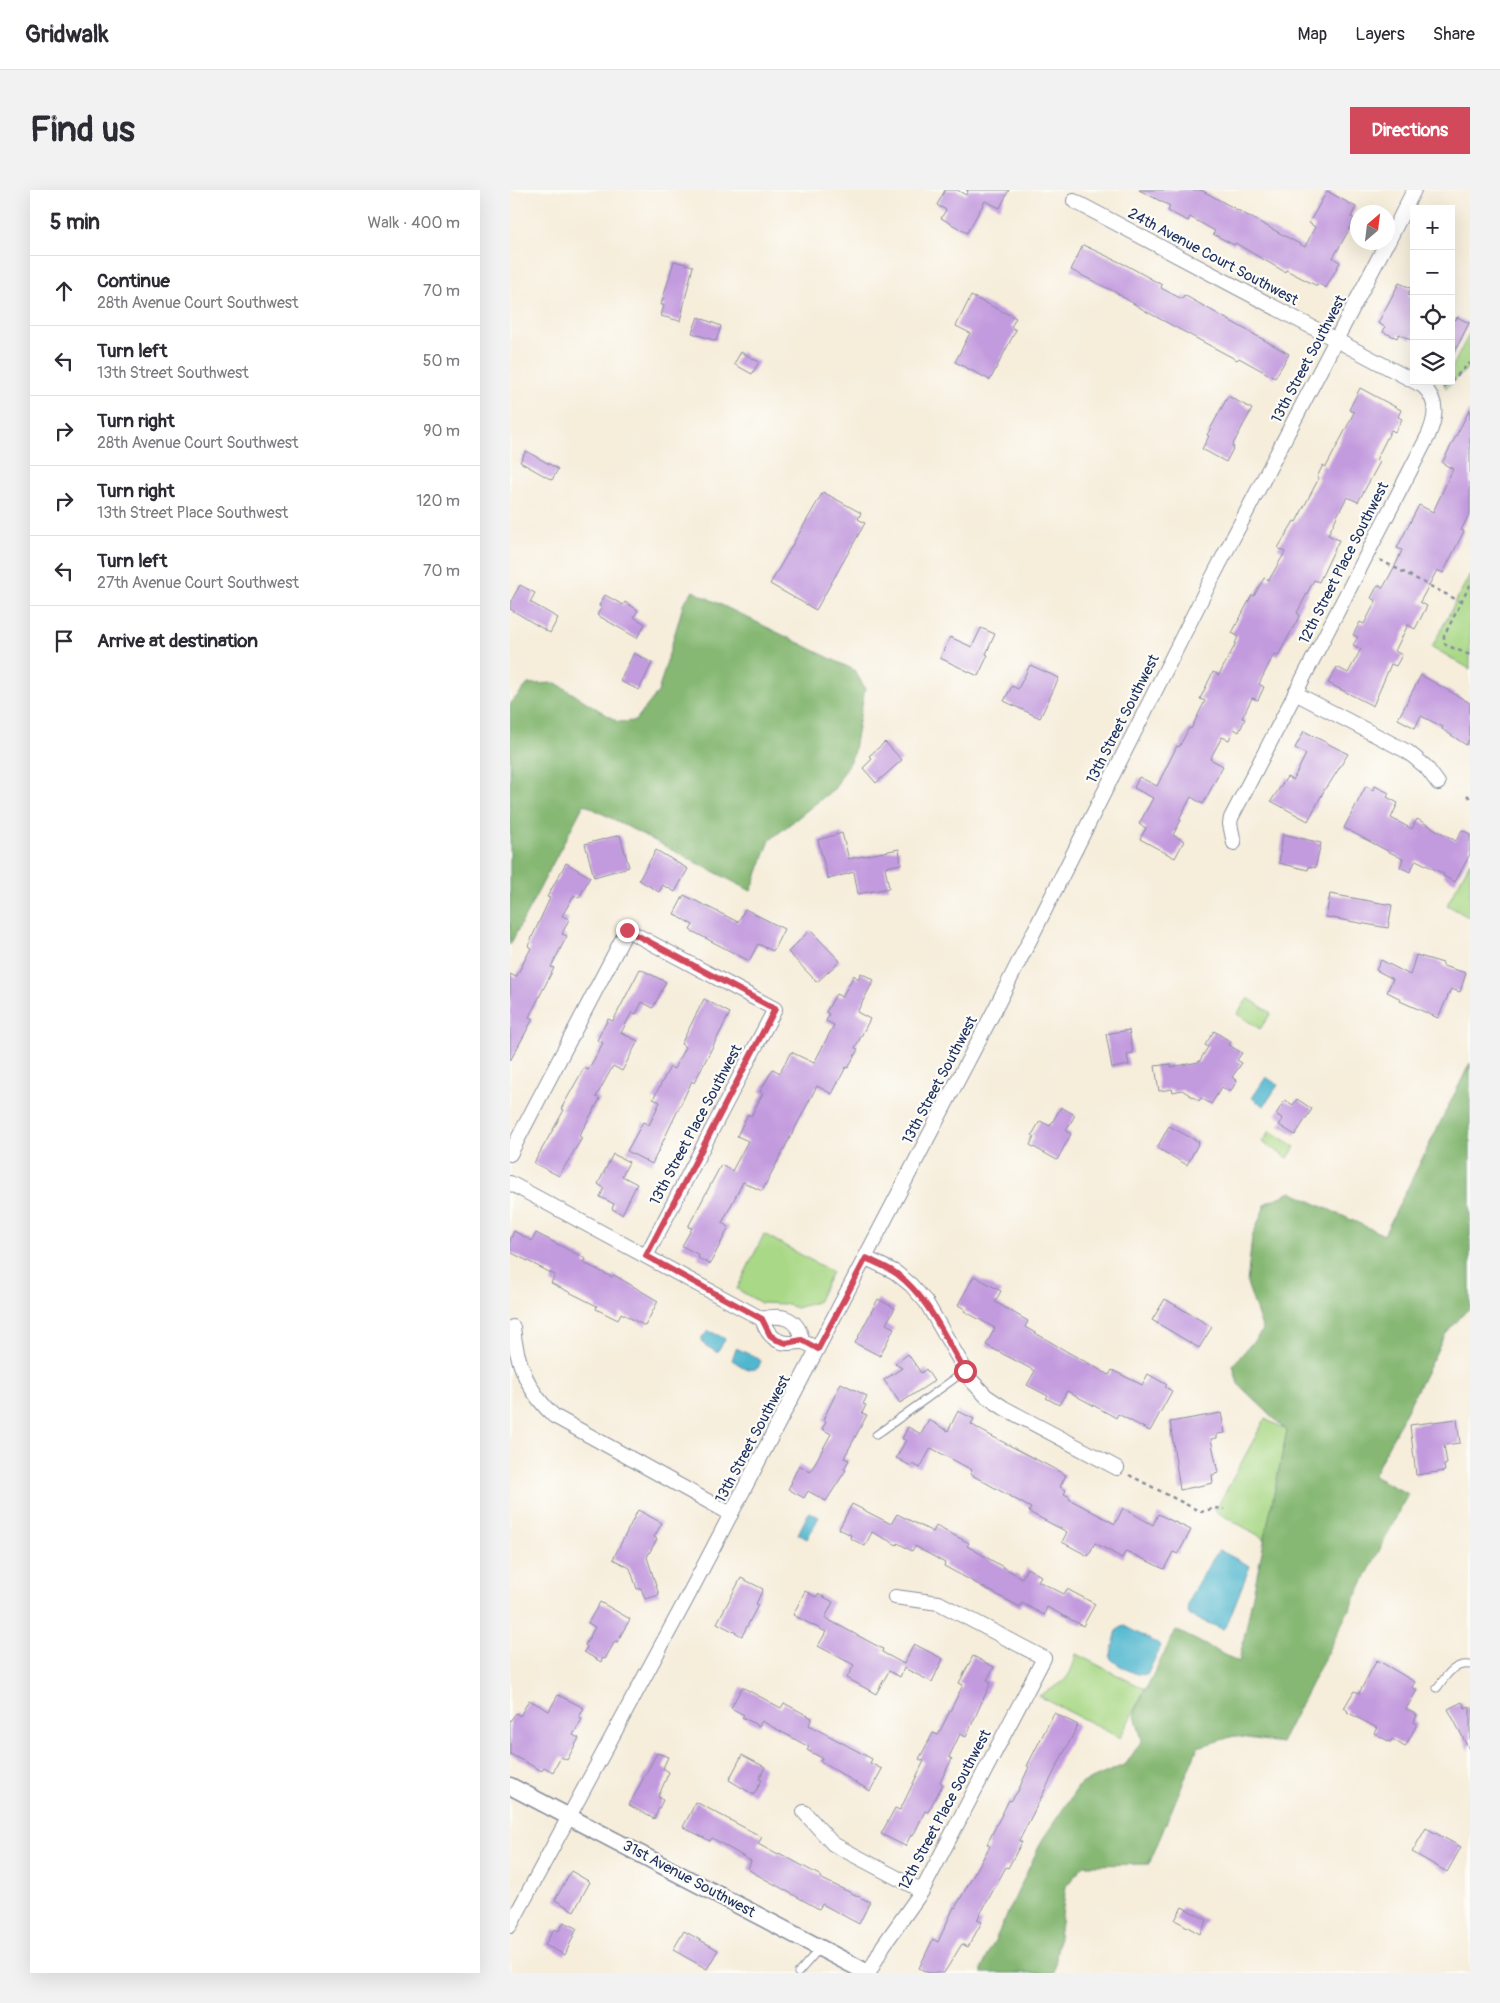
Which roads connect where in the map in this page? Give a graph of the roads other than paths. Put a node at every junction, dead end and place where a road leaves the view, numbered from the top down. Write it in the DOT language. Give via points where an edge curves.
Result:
graph roads {
  1 [pos="1414,190"];
  2 [pos="1074,201"];
  3 [pos="1395,227"];
  4 [pos="1383,250"];
  5 [pos="1336,341"];
  6 [pos="1295,693"];
  7 [pos="1438,783"];
  8 [pos="1234,843"];
  9 [pos="510,1154"];
  10 [pos="510,1183"];
  11 [pos="646,1256"];
  12 [pos="866,1258"];
  13 [pos="762,1319"];
  14 [pos="514,1328"];
  15 [pos="802,1340"];
  16 [pos="818,1349"];
  17 [pos="965,1371"];
  18 [pos="876,1435"];
  19 [pos="1117,1468"];
  20 [pos="731,1514"];
  21 [pos="895,1597"];
  22 [pos="1470,1665"];
  23 [pos="1437,1688"];
  24 [pos="510,1786"];
  25 [pos="804,1812"];
  26 [pos="570,1817"];
  27 [pos="922,1891"];
  28 [pos="510,1926"];
  29 [pos="820,1948"];
  30 [pos="798,1973"];
  31 [pos="868,1973"];
  1 -- 3 [label="street, 13th Street Southwest"];
  2 -- 5 [label="street, 24th Avenue Court Southwest"];
  4 -- 5 [label="street, 13th Street Southwest"];
  5 -- 6 [label="street, 12th Street Place Southwest" via="1423,386 1430,392 1434,404 1434,423"];
  5 -- 12 [label="street, 13th Street Southwest"];
  6 -- 7 [label="street" via="1408,752 1426,767"];
  6 -- 8 [label="street, 12th Street Place Southwest" via="1231,818"];
  9 -- 11 [label="street, 13th Street Place Southwest" via="627,930 775,1009"];
  10 -- 11 [label="street"];
  11 -- 13 [label="street"];
  12 -- 16 [label="street, 13th Street Southwest"];
  12 -- 17 [label="street" via="895,1272 926,1302"];
  13 -- 15 [label="street" via="770,1335 777,1340 786,1343"];
  13 -- 15 [label="street" via="781,1316 788,1319 800,1330"];
  14 -- 20 [label="street" via="517,1354 525,1379 554,1416"];
  15 -- 16 [label="street"];
  16 -- 20 [label="street, 13th Street Southwest"];
  17 -- 18 [label="lane"];
  17 -- 19 [label="street" via="986,1396 1004,1408"];
  20 -- 26 [label="street, 13th Street Southwest"];
  21 -- 27 [label="street, 12th Street Place Southwest" via="938,1603 1044,1658"];
  22 -- 23 [label="lane" via="1450,1670"];
  24 -- 26 [label="street, 31st Avenue Southwest"];
  25 -- 27 [label="street" via="833,1844"];
  26 -- 28 [label="street, 13th Street Southwest"];
  26 -- 29 [label="street, 31st Avenue Southwest"];
  27 -- 31 [label="street, 12th Street Place Southwest"];
  29 -- 30 [label="lane"];
  29 -- 31 [label="street, 31st Avenue Southwest"];
}
